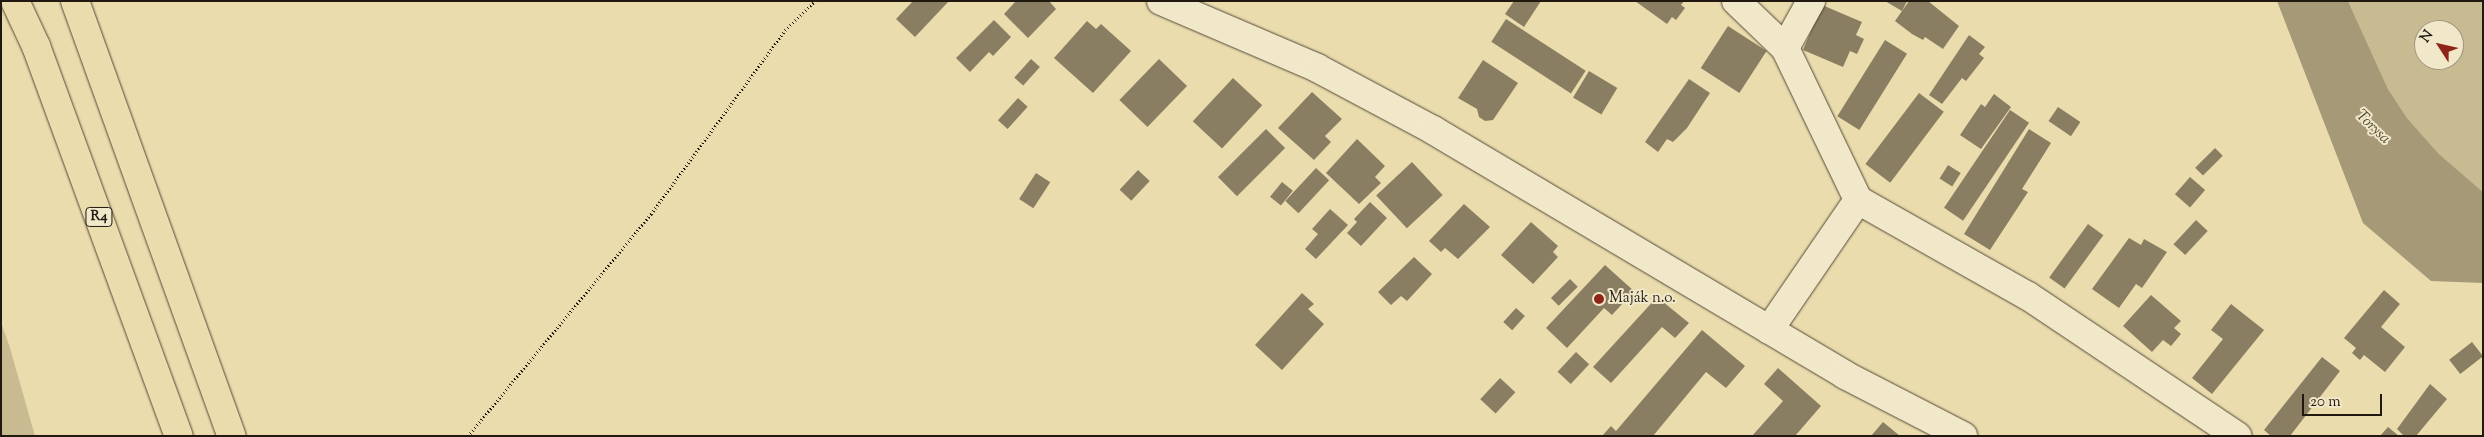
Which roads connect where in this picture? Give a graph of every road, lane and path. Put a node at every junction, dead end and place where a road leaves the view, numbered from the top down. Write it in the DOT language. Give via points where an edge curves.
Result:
graph roads {
  1 [pos="15,1"];
  2 [pos="75,1"];
  3 [pos="815,1"];
  4 [pos="1161,1"];
  5 [pos="1736,1"];
  6 [pos="1811,1"];
  7 [pos="1785,48"];
  8 [pos="1858,200"];
  9 [pos="1769,330"];
  10 [pos="179,436"];
  11 [pos="232,436"];
  12 [pos="468,436"];
  13 [pos="1962,436"];
  14 [pos="2237,436"];
  1 -- 10 [label="highway, R4" via="36,46"];
  2 -- 11 [label="highway"];
  3 -- 12 [label="path" via="785,30 651,214"];
  4 -- 9 [label="street" via="1317,68 1424,125"];
  5 -- 7 [label="street"];
  6 -- 7 [label="street"];
  7 -- 8 [label="street"];
  8 -- 9 [label="street"];
  8 -- 14 [label="street" via="2028,296"];
  9 -- 13 [label="street" via="1845,375"];
}
